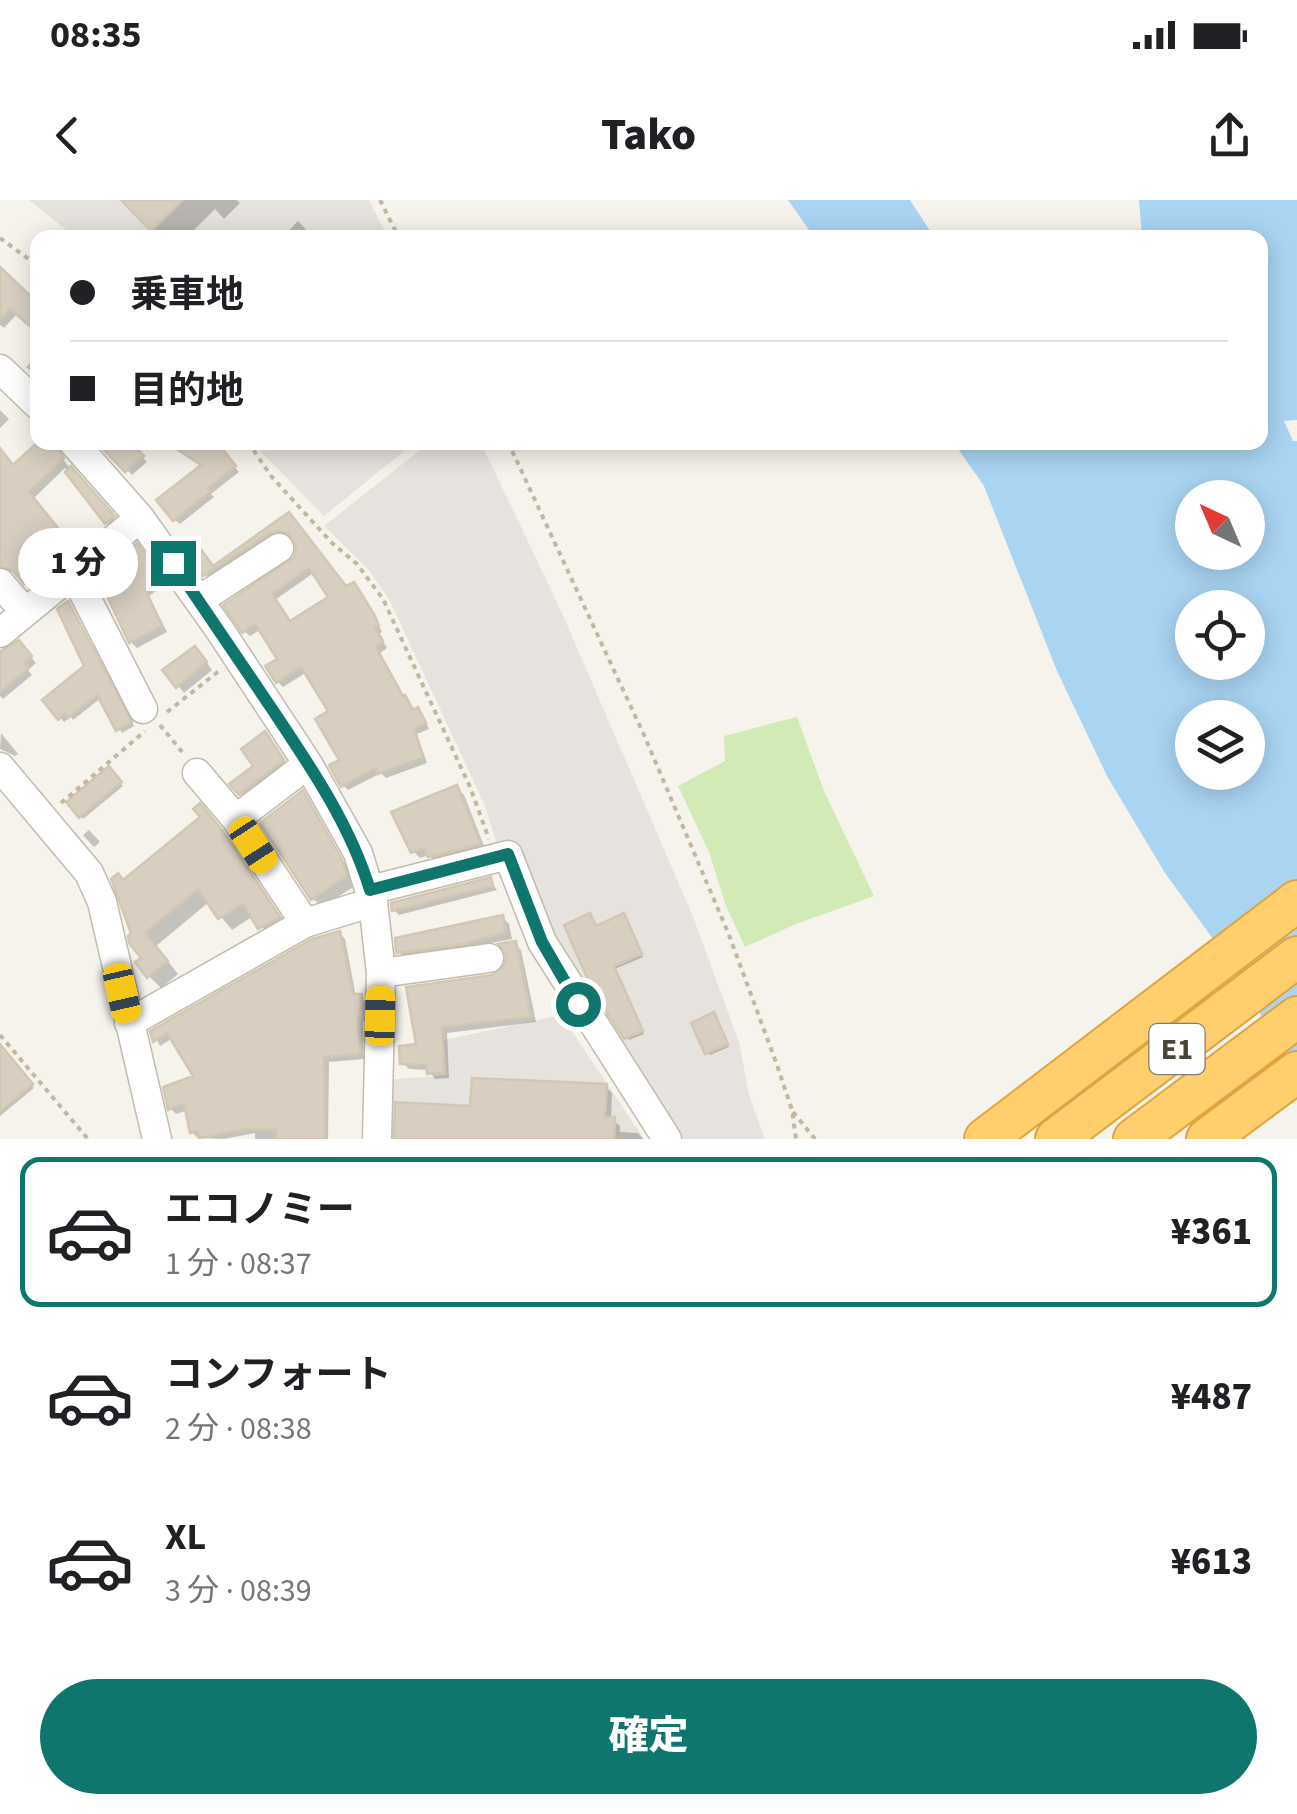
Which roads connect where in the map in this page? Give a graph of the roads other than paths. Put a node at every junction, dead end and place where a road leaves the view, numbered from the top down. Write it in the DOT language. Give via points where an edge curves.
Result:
graph roads {
  1 [pos="0,369"];
  2 [pos="30,397"];
  3 [pos="80,450"];
  4 [pos="140,518"];
  5 [pos="279,548"];
  6 [pos="73,572"];
  7 [pos="0,583"];
  8 [pos="199,600"];
  9 [pos="25,612"];
  10 [pos="0,633"];
  11 [pos="150,715"];
  12 [pos="308,764"];
  13 [pos="0,767"];
  14 [pos="197,772"];
  15 [pos="236,819"];
  16 [pos="371,896"];
  17 [pos="1297,901"];
  18 [pos="304,923"];
  19 [pos="478,953"];
  20 [pos="1297,957"];
  21 [pos="380,973"];
  22 [pos="1297,1017"];
  23 [pos="129,1023"];
  24 [pos="1297,1072"];
  25 [pos="157,1139"];
  26 [pos="377,1139"];
  27 [pos="667,1139"];
  28 [pos="985,1139"];
  29 [pos="1056,1139"];
  30 [pos="1134,1139"];
  31 [pos="1208,1139"];
  1 -- 2 [label="street"];
  3 -- 4 [label="street"];
  4 -- 6 [label="street"];
  4 -- 8 [label="street"];
  5 -- 8 [label="street"];
  6 -- 9 [label="street"];
  6 -- 11 [label="street"];
  7 -- 9 [label="street"];
  8 -- 12 [label="street"];
  9 -- 10 [label="street"];
  12 -- 15 [label="street"];
  12 -- 16 [label="street" via="358,853"];
  13 -- 23 [label="street" via="89,873 102,902"];
  14 -- 15 [label="street"];
  15 -- 18 [label="street"];
  16 -- 18 [label="street"];
  16 -- 21 [label="street"];
  16 -- 27 [label="street" via="508,854 559,973"];
  17 -- 28 [label="highway"];
  18 -- 23 [label="street"];
  19 -- 21 [label="street"];
  20 -- 29 [label="highway, E1"];
  21 -- 26 [label="street"];
  22 -- 30 [label="highway, E1"];
  23 -- 25 [label="street"];
  24 -- 31 [label="highway"];
}
